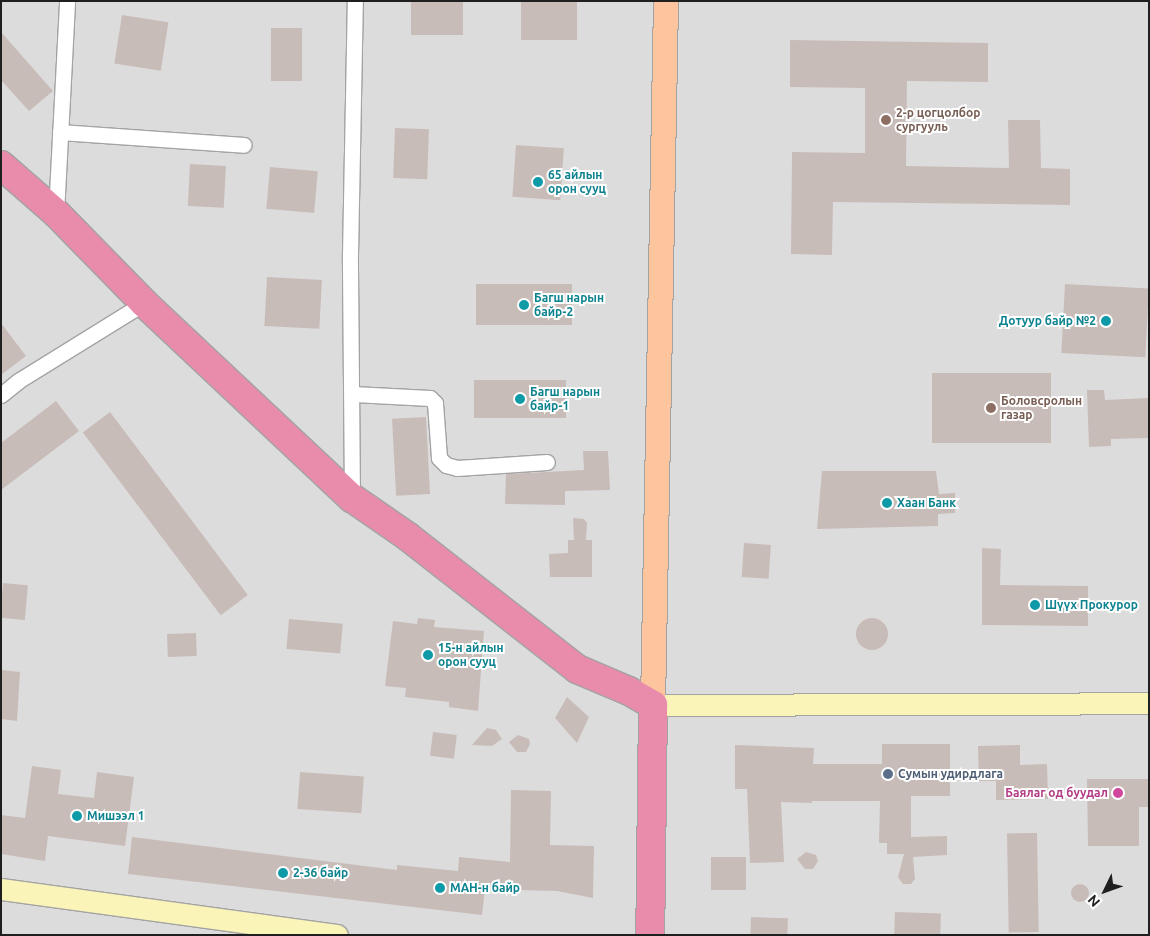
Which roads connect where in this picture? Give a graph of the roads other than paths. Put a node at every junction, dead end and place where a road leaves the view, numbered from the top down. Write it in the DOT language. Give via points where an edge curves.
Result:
graph roads {
  1 [pos="67,1"];
  2 [pos="355,1"];
  3 [pos="666,1"];
  4 [pos="60,132"];
  5 [pos="244,145"];
  6 [pos="1,165"];
  7 [pos="56,213"];
  8 [pos="144,303"];
  9 [pos="353,394"];
  10 [pos="1,395"];
  11 [pos="547,462"];
  12 [pos="352,498"];
  13 [pos="1149,703"];
  14 [pos="653,705"];
  15 [pos="1,889"];
  16 [pos="337,935"];
  17 [pos="650,935"];
  1 -- 4 [label="street"];
  2 -- 9 [label="street" via="350,254"];
  3 -- 14 [label="main road"];
  4 -- 5 [label="street"];
  4 -- 7 [label="street"];
  6 -- 7 [label="highway"];
  7 -- 8 [label="highway"];
  8 -- 10 [label="street" via="18,381"];
  8 -- 12 [label="highway"];
  9 -- 11 [label="street" via="430,398 435,404 439,458 446,465 458,468"];
  9 -- 12 [label="street"];
  12 -- 14 [label="highway" via="407,536 577,669"];
  13 -- 14 [label="street"];
  14 -- 17 [label="highway"];
  15 -- 16 [label="street"];
}
